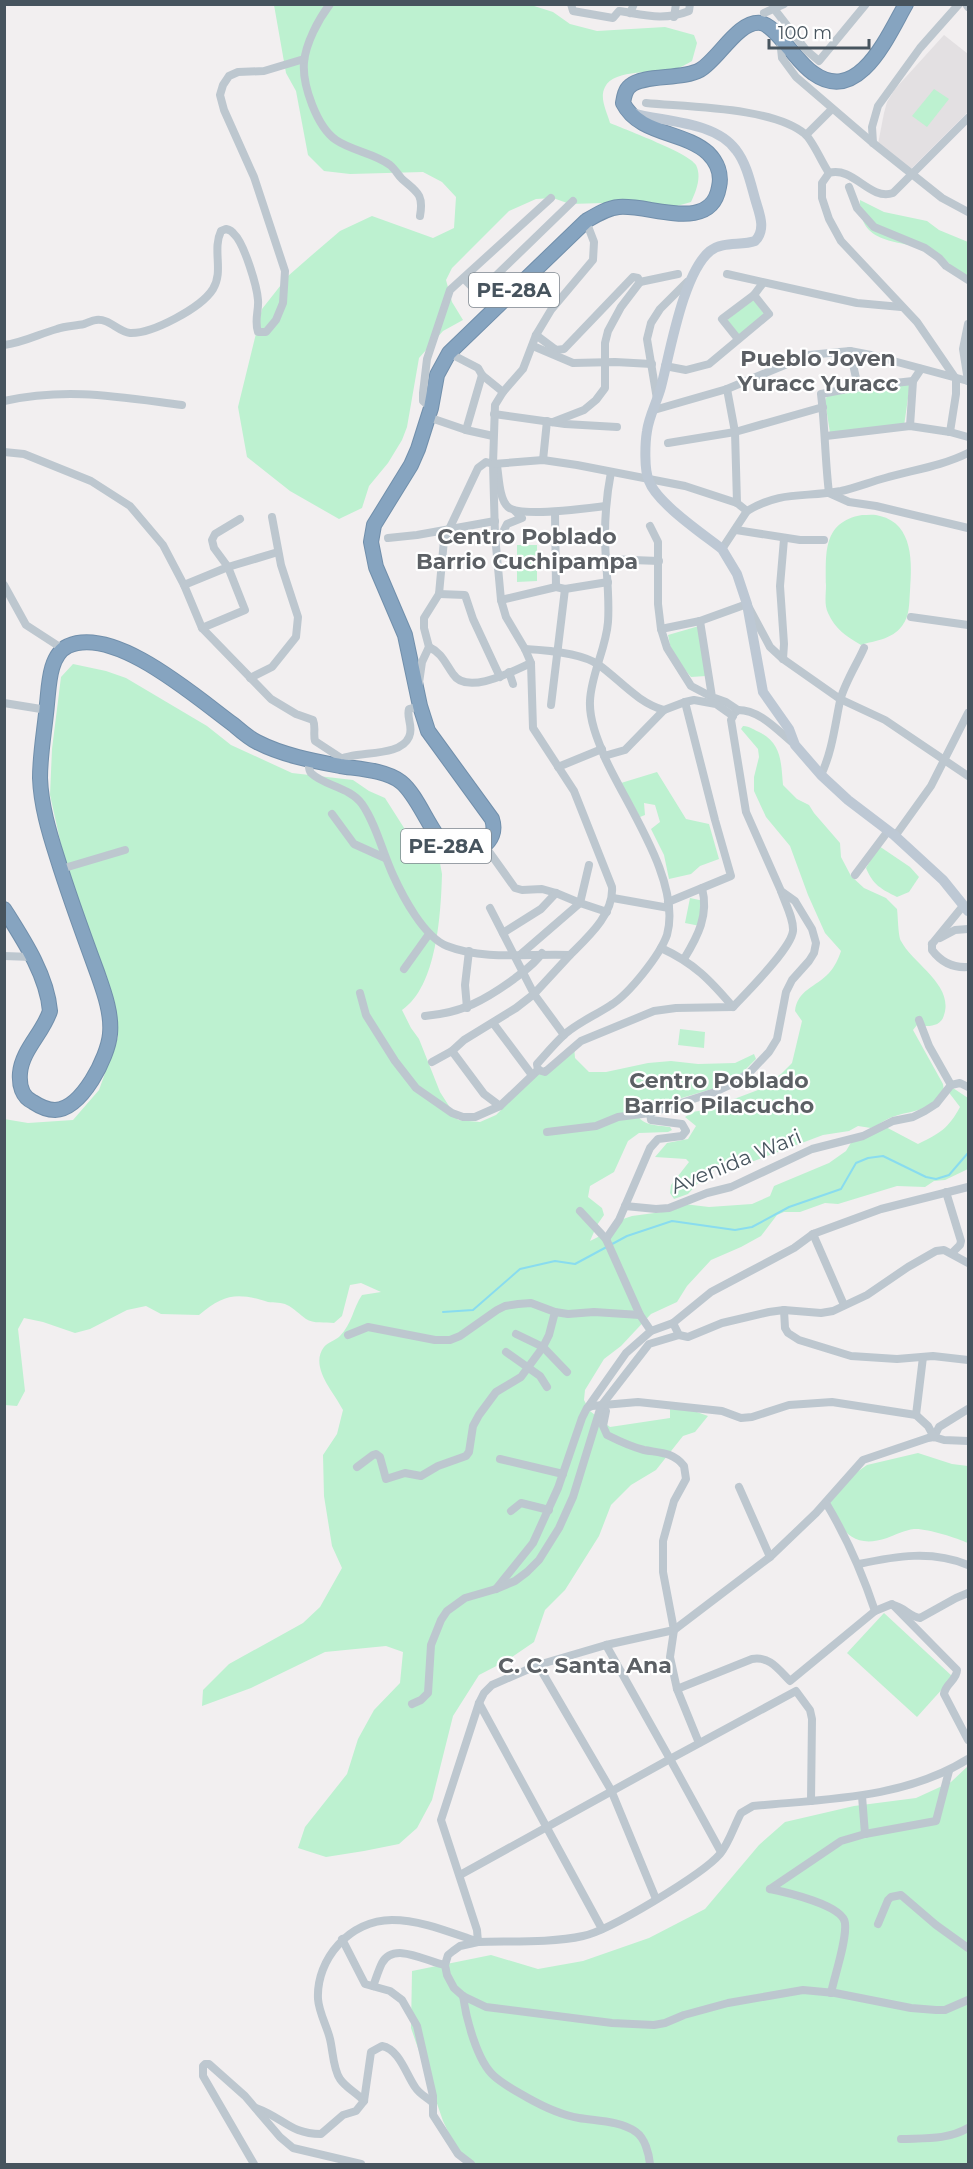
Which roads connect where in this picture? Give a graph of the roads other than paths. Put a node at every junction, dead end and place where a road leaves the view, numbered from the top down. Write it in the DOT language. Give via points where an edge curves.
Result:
graph roads {
  1 [pos="330,4"];
  2 [pos="615,4"];
  3 [pos="634,4"];
  4 [pos="676,4"];
  5 [pos="784,4"];
  6 [pos="866,4"];
  7 [pos="906,4"];
  8 [pos="959,4"];
  9 [pos="572,8"];
  10 [pos="690,8"];
  11 [pos="775,10"];
  12 [pos="630,13"];
  13 [pos="763,14"];
  14 [pos="674,17"];
  15 [pos="613,18"];
  16 [pos="780,38"];
  17 [pos="304,59"];
  18 [pos="646,103"];
  19 [pos="832,109"];
  20 [pos="629,112"];
  21 [pos="969,118"];
  22 [pos="806,135"];
  23 [pos="873,143"];
  24 [pos="829,173"];
  25 [pos="912,174"];
  26 [pos="849,187"];
  27 [pos="551,198"];
  28 [pos="573,201"];
  29 [pos="969,212"];
  30 [pos="420,216"];
  31 [pos="586,221"];
  32 [pos="678,274"];
  33 [pos="694,274"];
  34 [pos="727,274"];
  35 [pos="464,279"];
  36 [pos="969,280"];
  37 [pos="640,282"];
  38 [pos="763,283"];
  39 [pos="754,295"];
  40 [pos="901,307"];
  41 [pos="969,324"];
  42 [pos="536,335"];
  43 [pos="738,339"];
  44 [pos="4,345"];
  45 [pos="533,346"];
  46 [pos="850,351"];
  47 [pos="449,353"];
  48 [pos="606,363"];
  49 [pos="652,364"];
  50 [pos="665,366"];
  51 [pos="921,369"];
  52 [pos="482,375"];
  53 [pos="956,379"];
  54 [pos="913,381"];
  55 [pos="968,381"];
  56 [pos="858,387"];
  57 [pos="727,389"];
  58 [pos="502,392"];
  59 [pos="4,401"];
  60 [pos="183,405"];
  61 [pos="656,405"];
  62 [pos="823,407"];
  63 [pos="430,412"];
  64 [pos="494,414"];
  65 [pos="550,422"];
  66 [pos="910,426"];
  67 [pos="616,427"];
  68 [pos="466,430"];
  69 [pos="735,432"];
  70 [pos="950,432"];
  71 [pos="494,436"];
  72 [pos="826,436"];
  73 [pos="969,436"];
  74 [pos="668,443"];
  75 [pos="4,452"];
  76 [pos="969,453"];
  77 [pos="543,460"];
  78 [pos="495,464"];
  79 [pos="611,472"];
  80 [pos="648,479"];
  81 [pos="829,493"];
  82 [pos="736,503"];
  83 [pos="606,506"];
  84 [pos="512,509"];
  85 [pos="747,511"];
  86 [pos="555,513"];
  87 [pos="272,517"];
  88 [pos="240,519"];
  89 [pos="495,521"];
  90 [pos="650,526"];
  91 [pos="969,528"];
  92 [pos="447,530"];
  93 [pos="736,530"];
  94 [pos="495,535"];
  95 [pos="388,538"];
  96 [pos="784,539"];
  97 [pos="824,540"];
  98 [pos="722,549"];
  99 [pos="278,552"];
  100 [pos="606,559"];
  101 [pos="658,561"];
  102 [pos="228,567"];
  103 [pos="608,582"];
  104 [pos="4,585"];
  105 [pos="184,585"];
  106 [pos="560,588"];
  107 [pos="439,594"];
  108 [pos="501,600"];
  109 [pos="747,604"];
  110 [pos="911,617"];
  111 [pos="700,621"];
  112 [pos="969,625"];
  113 [pos="202,628"];
  114 [pos="661,629"];
  115 [pos="429,647"];
  116 [pos="63,648"];
  117 [pos="864,648"];
  118 [pos="525,649"];
  119 [pos="557,652"];
  120 [pos="783,659"];
  121 [pos="531,663"];
  122 [pos="598,664"];
  123 [pos="509,672"];
  124 [pos="500,677"];
  125 [pos="250,678"];
  126 [pos="513,684"];
  127 [pos="712,697"];
  128 [pos="840,699"];
  129 [pos="419,700"];
  130 [pos="685,702"];
  131 [pos="4,703"];
  132 [pos="551,705"];
  133 [pos="47,710"];
  134 [pos="664,710"];
  135 [pos="736,713"];
  136 [pos="969,713"];
  137 [pos="795,745"];
  138 [pos="603,752"];
  139 [pos="309,760"];
  140 [pos="945,760"];
  141 [pos="336,761"];
  142 [pos="558,767"];
  143 [pos="821,775"];
  144 [pos="969,776"];
  145 [pos="332,814"];
  146 [pos="891,833"];
  147 [pos="484,846"];
  148 [pos="125,850"];
  149 [pos="386,858"];
  150 [pos="589,865"];
  151 [pos="61,869"];
  152 [pos="855,874"];
  153 [pos="702,888"];
  154 [pos="781,891"];
  155 [pos="556,893"];
  156 [pos="613,898"];
  157 [pos="580,903"];
  158 [pos="669,905"];
  159 [pos="490,908"];
  160 [pos="966,908"];
  161 [pos="4,909"];
  162 [pos="607,912"];
  163 [pos="969,928"];
  164 [pos="503,933"];
  165 [pos="429,934"];
  166 [pos="932,944"];
  167 [pos="661,948"];
  168 [pos="469,951"];
  169 [pos="542,953"];
  170 [pos="517,954"];
  171 [pos="570,955"];
  172 [pos="4,956"];
  173 [pos="32,957"];
  174 [pos="684,959"];
  175 [pos="969,967"];
  176 [pos="404,969"];
  177 [pos="522,973"];
  178 [pos="360,993"];
  179 [pos="534,994"];
  180 [pos="733,1007"];
  181 [pos="466,1008"];
  182 [pos="425,1016"];
  183 [pos="919,1020"];
  184 [pos="493,1023"];
  185 [pos="564,1035"];
  186 [pos="452,1051"];
  187 [pos="432,1062"];
  188 [pos="535,1072"];
  189 [pos="951,1085"];
  190 [pos="969,1087"];
  191 [pos="500,1106"];
  192 [pos="650,1113"];
  193 [pos="547,1132"];
  194 [pos="969,1187"];
  195 [pos="946,1192"];
  196 [pos="625,1206"];
  197 [pos="580,1211"];
  198 [pos="813,1234"];
  199 [pos="606,1239"];
  200 [pos="952,1254"];
  201 [pos="969,1263"];
  202 [pos="844,1305"];
  203 [pos="784,1310"];
  204 [pos="555,1312"];
  205 [pos="640,1315"];
  206 [pos="673,1323"];
  207 [pos="651,1331"];
  208 [pos="516,1334"];
  209 [pos="348,1335"];
  210 [pos="679,1335"];
  211 [pos="543,1347"];
  212 [pos="506,1352"];
  213 [pos="923,1357"];
  214 [pos="969,1360"];
  215 [pos="528,1366"];
  216 [pos="567,1372"];
  217 [pos="547,1387"];
  218 [pos="601,1406"];
  219 [pos="587,1408"];
  220 [pos="969,1409"];
  221 [pos="916,1415"];
  222 [pos="934,1437"];
  223 [pos="969,1441"];
  224 [pos="500,1459"];
  225 [pos="357,1467"];
  226 [pos="563,1474"];
  227 [pos="739,1487"];
  228 [pos="826,1503"];
  229 [pos="549,1510"];
  230 [pos="511,1511"];
  231 [pos="770,1557"];
  232 [pos="859,1564"];
  233 [pos="969,1565"];
  234 [pos="496,1589"];
  235 [pos="969,1593"];
  236 [pos="892,1604"];
  237 [pos="875,1611"];
  238 [pos="674,1630"];
  239 [pos="606,1645"];
  240 [pos="538,1665"];
  241 [pos="790,1680"];
  242 [pos="677,1689"];
  243 [pos="796,1691"];
  244 [pos="479,1703"];
  245 [pos="412,1704"];
  246 [pos="969,1740"];
  247 [pos="699,1743"];
  248 [pos="670,1759"];
  249 [pos="969,1759"];
  250 [pos="949,1771"];
  251 [pos="611,1790"];
  252 [pos="862,1796"];
  253 [pos="811,1801"];
  254 [pos="548,1827"];
  255 [pos="866,1834"];
  256 [pos="721,1852"];
  257 [pos="460,1875"];
  258 [pos="656,1899"];
  259 [pos="878,1924"];
  260 [pos="602,1929"];
  261 [pos="342,1939"];
  262 [pos="478,1942"];
  263 [pos="969,1948"];
  264 [pos="445,1965"];
  265 [pos="373,1986"];
  266 [pos="831,1992"];
  267 [pos="463,1996"];
  268 [pos="969,2000"];
  269 [pos="364,2101"];
  270 [pos="433,2103"];
  271 [pos="255,2108"];
  272 [pos="969,2128"];
  273 [pos="901,2139"];
  274 [pos="254,2164"];
  275 [pos="361,2164"];
  276 [pos="471,2164"];
  277 [pos="650,2164"];
  1 -- 17 [label="street"];
  2 -- 15 [label="street"];
  3 -- 12 [label="street"];
  4 -- 14 [label="street"];
  5 -- 11 [label="street"];
  6 -- 11 [label="street" via="819,61"];
  7 -- 16 [label="highway" via="872,63 860,75 845,80 824,80 812,73"];
  8 -- 23 [label="street" via="920,48 878,106 872,127"];
  9 -- 15 [label="street"];
  10 -- 14 [label="street"];
  11 -- 13 [label="street"];
  12 -- 14 [label="street"];
  12 -- 15 [label="street" via="619,11"];
  13 -- 16 [label="highway"];
  13 -- 20 [label="highway" via="700,70 631,84 623,103"];
  16 -- 19 [label="street" via="782,58 796,77"];
  17 -- 30 [label="street" via="313,109 322,125 335,140 391,166 414,187 421,199"];
  17 -- 44 [label="street" via="264,71 238,72 229,76 220,95 254,177 285,271 283,303 266,333 258,332 255,323 258,296 242,246 236,235 226,229 218,237 219,275 211,291 200,303 168,321 130,333 98,320"];
  18 -- 22 [label="street" via="737,110 795,127"];
  19 -- 22 [label="street"];
  19 -- 23 [label="street"];
  20 -- 31 [label="highway, PE-28A" via="650,127 708,153 719,171 718,192 709,206 688,215 620,207"];
  20 -- 33 [label="street" via="714,132 737,150 743,162 761,217 759,237 748,243 717,246 704,257"];
  21 -- 25 [label="street"];
  22 -- 24 [label="street"];
  23 -- 25 [label="street"];
  24 -- 25 [label="street" via="848,174 885,195 898,190"];
  24 -- 40 [label="street" via="821,191 829,219 841,241"];
  25 -- 29 [label="street" via="942,198"];
  26 -- 36 [label="street" via="857,208 874,227 925,248 946,267"];
  27 -- 35 [label="street"];
  28 -- 35 [label="street" via="480,295"];
  31 -- 42 [label="street" via="594,242 593,260 551,310"];
  31 -- 47 [label="highway, PE-28A"];
  32 -- 37 [label="street"];
  33 -- 49 [label="street" via="651,323 647,339"];
  33 -- 50 [label="street"];
  34 -- 38 [label="street"];
  35 -- 63 [label="street" via="450,290 427,359 423,401"];
  37 -- 42 [label="street" via="633,277 564,349 556,350"];
  37 -- 48 [label="street" via="608,331"];
  38 -- 39 [label="street"];
  38 -- 40 [label="street" via="871,306"];
  39 -- 43 [label="street" via="769,314"];
  39 -- 43 [label="street" via="722,319"];
  40 -- 53 [label="street" via="917,322"];
  41 -- 55 [label="street" via="963,349"];
  42 -- 45 [label="street"];
  43 -- 50 [label="street" via="709,364 686,369"];
  45 -- 48 [label="street" via="573,363"];
  45 -- 58 [label="street" via="523,369"];
  46 -- 51 [label="street"];
  46 -- 56 [label="street"];
  46 -- 57 [label="street" via="802,356"];
  47 -- 52 [label="street" via="478,368"];
  47 -- 63 [label="highway, PE-28A" via="437,375"];
  48 -- 49 [label="street"];
  48 -- 65 [label="street" via="605,388 596,400 584,410"];
  49 -- 61 [label="street"];
  50 -- 61 [label="street"];
  51 -- 53 [label="street"];
  51 -- 54 [label="street"];
  52 -- 58 [label="street"];
  52 -- 68 [label="street"];
  53 -- 55 [label="street"];
  53 -- 70 [label="street"];
  54 -- 56 [label="street"];
  54 -- 66 [label="street"];
  56 -- 62 [label="street" via="821,394"];
  57 -- 61 [label="street"];
  57 -- 69 [label="street"];
  58 -- 64 [label="street"];
  59 -- 60 [label="street" via="68,393"];
  61 -- 80 [label="street" via="645,445"];
  62 -- 69 [label="street"];
  62 -- 72 [label="street"];
  63 -- 68 [label="street"];
  63 -- 129 [label="highway, PE-28A" via="411,465 374,525 371,542 376,567 405,635"];
  64 -- 65 [label="street"];
  64 -- 71 [label="street"];
  65 -- 67 [label="street"];
  65 -- 77 [label="street"];
  66 -- 70 [label="street"];
  66 -- 72 [label="street"];
  68 -- 71 [label="street"];
  69 -- 74 [label="street"];
  69 -- 82 [label="street"];
  70 -- 73 [label="street"];
  71 -- 78 [label="street"];
  72 -- 81 [label="street"];
  75 -- 105 [label="street" via="24,453 91,481 130,506 163,545"];
  76 -- 81 [label="street" via="936,466"];
  77 -- 78 [label="street"];
  77 -- 79 [label="street"];
  78 -- 84 [label="street" via="505,503"];
  78 -- 89 [label="street"];
  78 -- 92 [label="street" via="486,462 478,468"];
  79 -- 80 [label="street"];
  79 -- 83 [label="street"];
  80 -- 82 [label="street"];
  80 -- 98 [label="street" via="656,495"];
  81 -- 85 [label="street" via="786,495"];
  81 -- 91 [label="street" via="849,502"];
  82 -- 85 [label="street"];
  83 -- 86 [label="street"];
  83 -- 100 [label="street"];
  84 -- 86 [label="street"];
  84 -- 94 [label="street" via="522,518 507,524 501,536"];
  85 -- 93 [label="street"];
  86 -- 106 [label="street"];
  87 -- 99 [label="street"];
  88 -- 102 [label="street" via="212,537 214,548"];
  89 -- 92 [label="street"];
  89 -- 94 [label="street"];
  90 -- 101 [label="street" via="658,542"];
  92 -- 95 [label="street"];
  92 -- 107 [label="street"];
  93 -- 96 [label="street"];
  93 -- 98 [label="street"];
  94 -- 108 [label="street"];
  96 -- 97 [label="street"];
  96 -- 120 [label="street" via="780,586"];
  98 -- 109 [label="street" via="737,574"];
  99 -- 102 [label="street"];
  99 -- 125 [label="street" via="298,617 296,637 272,667"];
  100 -- 101 [label="street"];
  100 -- 103 [label="street"];
  101 -- 114 [label="street"];
  102 -- 105 [label="street"];
  102 -- 113 [label="street" via="244,610"];
  103 -- 106 [label="street"];
  103 -- 122 [label="street" via="608,623"];
  104 -- 116 [label="street" via="26,625"];
  105 -- 113 [label="street"];
  106 -- 108 [label="street"];
  106 -- 119 [label="street"];
  107 -- 115 [label="street" via="424,618"];
  107 -- 124 [label="street" via="465,595"];
  108 -- 118 [label="street"];
  109 -- 111 [label="street"];
  109 -- 120 [label="street" via="770,647"];
  109 -- 137 [label="street" via="764,692"];
  110 -- 112 [label="street"];
  111 -- 114 [label="street"];
  111 -- 127 [label="street"];
  113 -- 125 [label="street"];
  114 -- 127 [label="street" via="667,648 691,686"];
  115 -- 124 [label="street" via="440,652 454,677 462,682"];
  115 -- 129 [label="street" via="422,662"];
  116 -- 133 [label="highway" via="53,663"];
  116 -- 139 [label="highway, PE-28A" via="85,642 115,646 141,659 256,742"];
  117 -- 128 [label="street"];
  118 -- 119 [label="street"];
  118 -- 121 [label="street"];
  119 -- 122 [label="street"];
  119 -- 132 [label="street"];
  120 -- 128 [label="street"];
  121 -- 123 [label="street"];
  121 -- 142 [label="street" via="533,728"];
  122 -- 134 [label="street" via="636,696"];
  122 -- 138 [label="street" via="590,702"];
  123 -- 124 [label="street"];
  123 -- 126 [label="street"];
  125 -- 141 [label="street" via="271,699 313,720 315,741"];
  127 -- 135 [label="street"];
  128 -- 140 [label="street" via="885,720"];
  128 -- 143 [label="street"];
  129 -- 141 [label="street" via="407,713 411,729 400,747"];
  129 -- 147 [label="highway, PE-28A" via="428,730 492,819 493,831"];
  130 -- 134 [label="street"];
  130 -- 135 [label="street" via="716,704"];
  130 -- 153 [label="street" via="731,876"];
  131 -- 133 [label="street"];
  133 -- 151 [label="highway" via="40,780 46,822"];
  134 -- 138 [label="street" via="625,750"];
  135 -- 137 [label="street" via="756,713"];
  135 -- 154 [label="street" via="731,720 746,812"];
  136 -- 140 [label="street"];
  137 -- 143 [label="street"];
  138 -- 142 [label="street"];
  138 -- 158 [label="street" via="657,859"];
  139 -- 141 [label="highway, PE-28A"];
  139 -- 149 [label="street" via="312,774 360,801"];
  140 -- 144 [label="street"];
  140 -- 146 [label="street" via="898,832"];
  141 -- 147 [label="highway, PE-28A" via="401,782 415,797 443,844 454,851 470,853"];
  142 -- 156 [label="street" via="574,791"];
  143 -- 146 [label="street"];
  145 -- 149 [label="street" via="354,844"];
  146 -- 152 [label="street"];
  146 -- 160 [label="street" via="943,880"];
  147 -- 155 [label="street" via="515,888"];
  148 -- 151 [label="street"];
  149 -- 165 [label="street" via="400,890"];
  150 -- 157 [label="street"];
  151 -- 173 [label="highway" via="103,989 110,1032 88,1087 77,1099 54,1110 28,1100 20,1083 23,1059 50,1011"];
  153 -- 158 [label="street"];
  153 -- 174 [label="street" via="705,908 700,929"];
  154 -- 180 [label="street" via="793,932 769,969"];
  154 -- 192 [label="street" via="795,901 813,929 816,943 809,961 786,992 777,1039 750,1072 732,1084"];
  155 -- 157 [label="street"];
  155 -- 164 [label="street" via="541,909"];
  156 -- 158 [label="street"];
  156 -- 162 [label="street"];
  157 -- 162 [label="street"];
  157 -- 170 [label="street"];
  158 -- 167 [label="street" via="667,934"];
  159 -- 164 [label="street"];
  160 -- 166 [label="street"];
  161 -- 173 [label="highway"];
  162 -- 171 [label="street"];
  163 -- 166 [label="street" via="947,933"];
  164 -- 170 [label="street"];
  165 -- 168 [label="street" via="446,946"];
  165 -- 176 [label="street"];
  166 -- 175 [label="street" via="939,958"];
  167 -- 174 [label="street"];
  167 -- 185 [label="street" via="613,1004"];
  168 -- 170 [label="street"];
  168 -- 181 [label="street"];
  169 -- 170 [label="street"];
  169 -- 171 [label="street"];
  169 -- 177 [label="street"];
  170 -- 177 [label="street"];
  171 -- 179 [label="street"];
  172 -- 173 [label="street"];
  174 -- 180 [label="street" via="710,980"];
  177 -- 179 [label="street"];
  177 -- 181 [label="street" via="488,998"];
  178 -- 191 [label="street" via="366,1015 416,1088 463,1117 475,1117"];
  179 -- 184 [label="street"];
  179 -- 185 [label="street"];
  180 -- 188 [label="street" via="654,1011 591,1037 571,1048 545,1072"];
  181 -- 182 [label="street"];
  183 -- 189 [label="street"];
  184 -- 186 [label="street"];
  184 -- 188 [label="street"];
  185 -- 188 [label="street" via="537,1064"];
  186 -- 187 [label="street"];
  186 -- 191 [label="street" via="484,1094"];
  188 -- 191 [label="street"];
  189 -- 190 [label="street"];
  189 -- 196 [label="street, Avenida Wari" via="936,1104 913,1117 893,1121 863,1136 812,1149 731,1187 669,1208"];
  192 -- 193 [label="street"];
  192 -- 196 [label="street" via="651,1120 682,1124 686,1131 682,1136 658,1140 650,1148"];
  194 -- 195 [label="street"];
  195 -- 198 [label="street" via="881,1209"];
  195 -- 200 [label="street" via="961,1240"];
  196 -- 199 [label="street"];
  197 -- 199 [label="street"];
  198 -- 202 [label="street"];
  198 -- 206 [label="street" via="711,1292"];
  199 -- 205 [label="street"];
  200 -- 201 [label="street"];
  200 -- 202 [label="street" via="944,1250 928,1254 867,1295"];
  202 -- 203 [label="street" via="821,1313"];
  203 -- 210 [label="street" via="722,1323 688,1337"];
  203 -- 213 [label="street" via="784,1328 788,1333 828,1350 874,1359"];
  204 -- 205 [label="street"];
  204 -- 209 [label="street" via="531,1303 505,1306 450,1340 368,1327"];
  204 -- 211 [label="street"];
  205 -- 207 [label="street"];
  206 -- 207 [label="street"];
  206 -- 210 [label="street"];
  207 -- 219 [label="street" via="617,1363"];
  208 -- 211 [label="street"];
  210 -- 218 [label="street" via="649,1344"];
  211 -- 215 [label="street"];
  211 -- 216 [label="street"];
  212 -- 215 [label="street"];
  213 -- 214 [label="street"];
  213 -- 221 [label="street"];
  215 -- 217 [label="street"];
  215 -- 225 [label="street" via="521,1377 496,1392 479,1415 466,1456 421,1476 405,1473 386,1479 376,1454"];
  218 -- 219 [label="street"];
  218 -- 221 [label="street" via="638,1402 722,1411 741,1418 789,1405 832,1402"];
  218 -- 234 [label="street" via="573,1497 559,1528 527,1572"];
  218 -- 238 [label="street" via="606,1411 603,1426 607,1435 643,1450 672,1455 684,1466 686,1479 674,1502 663,1541 663,1572"];
  219 -- 226 [label="street"];
  220 -- 222 [label="street" via="939,1427"];
  221 -- 222 [label="street"];
  222 -- 223 [label="street"];
  222 -- 228 [label="street" via="863,1460"];
  224 -- 226 [label="street"];
  226 -- 229 [label="street"];
  227 -- 231 [label="street"];
  228 -- 231 [label="street"];
  228 -- 232 [label="street"];
  229 -- 230 [label="street" via="521,1503"];
  229 -- 234 [label="street" via="533,1543"];
  231 -- 238 [label="street"];
  232 -- 233 [label="street" via="916,1555"];
  232 -- 237 [label="street"];
  234 -- 245 [label="street" via="465,1598 447,1611 431,1645 428,1693"];
  235 -- 236 [label="street" via="920,1618"];
  236 -- 237 [label="street"];
  236 -- 246 [label="street" via="957,1670 944,1694"];
  237 -- 241 [label="street"];
  238 -- 239 [label="street"];
  238 -- 242 [label="street" via="670,1657"];
  239 -- 240 [label="street"];
  239 -- 248 [label="street"];
  240 -- 244 [label="street" via="492,1685"];
  240 -- 251 [label="street"];
  241 -- 242 [label="street" via="770,1661 761,1658"];
  241 -- 243 [label="street"];
  242 -- 247 [label="street"];
  243 -- 247 [label="street"];
  243 -- 253 [label="street" via="812,1719"];
  244 -- 254 [label="street"];
  244 -- 257 [label="street" via="441,1820"];
  247 -- 248 [label="street"];
  248 -- 251 [label="street"];
  248 -- 256 [label="street"];
  249 -- 250 [label="street"];
  250 -- 252 [label="street"];
  250 -- 255 [label="street" via="936,1821"];
  251 -- 254 [label="street"];
  251 -- 258 [label="street"];
  252 -- 253 [label="street"];
  252 -- 255 [label="street"];
  253 -- 256 [label="street" via="746,1809"];
  254 -- 257 [label="street"];
  254 -- 260 [label="street"];
  255 -- 266 [label="street" via="841,1841 770,1889 827,1906 843,1917 843,1942"];
  256 -- 258 [label="street" via="690,1879"];
  257 -- 262 [label="street"];
  258 -- 260 [label="street"];
  259 -- 263 [label="street" via="888,1900 901,1895"];
  260 -- 262 [label="street" via="564,1939"];
  261 -- 262 [label="street" via="372,1923 391,1920 428,1925"];
  261 -- 265 [label="street" via="361,1978"];
  261 -- 269 [label="street" via="323,1970 318,1997 340,2080"];
  262 -- 264 [label="street" via="460,1946 448,1955"];
  264 -- 265 [label="street" via="396,1953 382,1962"];
  264 -- 267 [label="street" via="454,1988"];
  265 -- 270 [label="street" via="402,2000 417,2026"];
  266 -- 267 [label="street" via="803,1990 728,2003 654,2025 486,2007"];
  266 -- 268 [label="street" via="936,2010"];
  267 -- 277 [label="street" via="479,2052 492,2074 562,2114 633,2130 643,2140"];
  269 -- 270 [label="street" via="371,2052 382,2046 393,2051 414,2087"];
  269 -- 271 [label="street" via="356,2111 343,2115 321,2134 297,2132"];
  270 -- 276 [label="street" via="438,2124 458,2154"];
  271 -- 274 [label="street" via="209,2064 203,2066 203,2076"];
  271 -- 275 [label="street" via="293,2148"];
  272 -- 273 [label="street" via="938,2138"];
}
